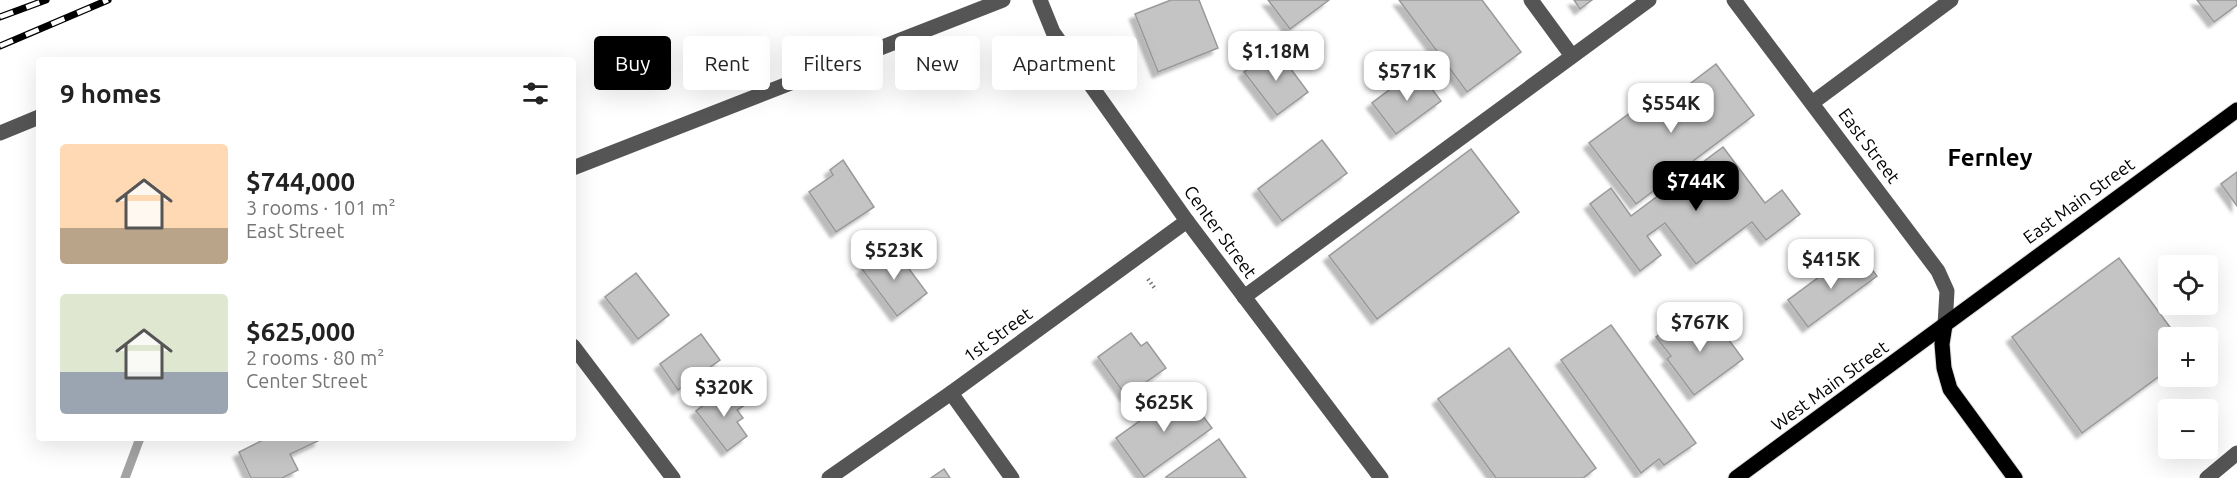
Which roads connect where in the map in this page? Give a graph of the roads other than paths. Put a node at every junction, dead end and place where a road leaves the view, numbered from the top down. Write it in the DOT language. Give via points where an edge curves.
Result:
graph roads {
  1 [pos="1003,0"];
  2 [pos="1040,0"];
  3 [pos="1531,0"];
  4 [pos="1649,0"];
  5 [pos="1734,0"];
  6 [pos="1952,0"];
  7 [pos="1572,56"];
  8 [pos="1812,103"];
  9 [pos="2237,110"];
  10 [pos="36,118"];
  11 [pos="0,133"];
  12 [pos="576,167"];
  13 [pos="1187,221"];
  14 [pos="1244,297"];
  15 [pos="1945,325"];
  16 [pos="576,350"];
  17 [pos="951,393"];
  18 [pos="2237,453"];
  19 [pos="673,478"];
  20 [pos="829,478"];
  21 [pos="1012,478"];
  22 [pos="1382,478"];
  23 [pos="1736,478"];
  24 [pos="2015,478"];
  25 [pos="2207,478"];
  1 -- 12 [label="street"];
  2 -- 13 [label="street, Center Street" via="1053,32"];
  3 -- 7 [label="street"];
  4 -- 7 [label="street"];
  5 -- 8 [label="street, East Street"];
  6 -- 8 [label="street"];
  7 -- 14 [label="street"];
  8 -- 15 [label="street, East Street" via="1938,271 1947,291"];
  9 -- 15 [label="main road, East Main Street"];
  10 -- 11 [label="street"];
  13 -- 14 [label="street, Center Street"];
  13 -- 17 [label="street, 1st Street"];
  14 -- 22 [label="street, Center Street"];
  15 -- 23 [label="main road, West Main Street"];
  15 -- 24 [label="main road" via="1942,344 1950,389"];
  16 -- 19 [label="street"];
  17 -- 20 [label="street, 1st Street"];
  17 -- 21 [label="street"];
  18 -- 25 [label="street"];
}
